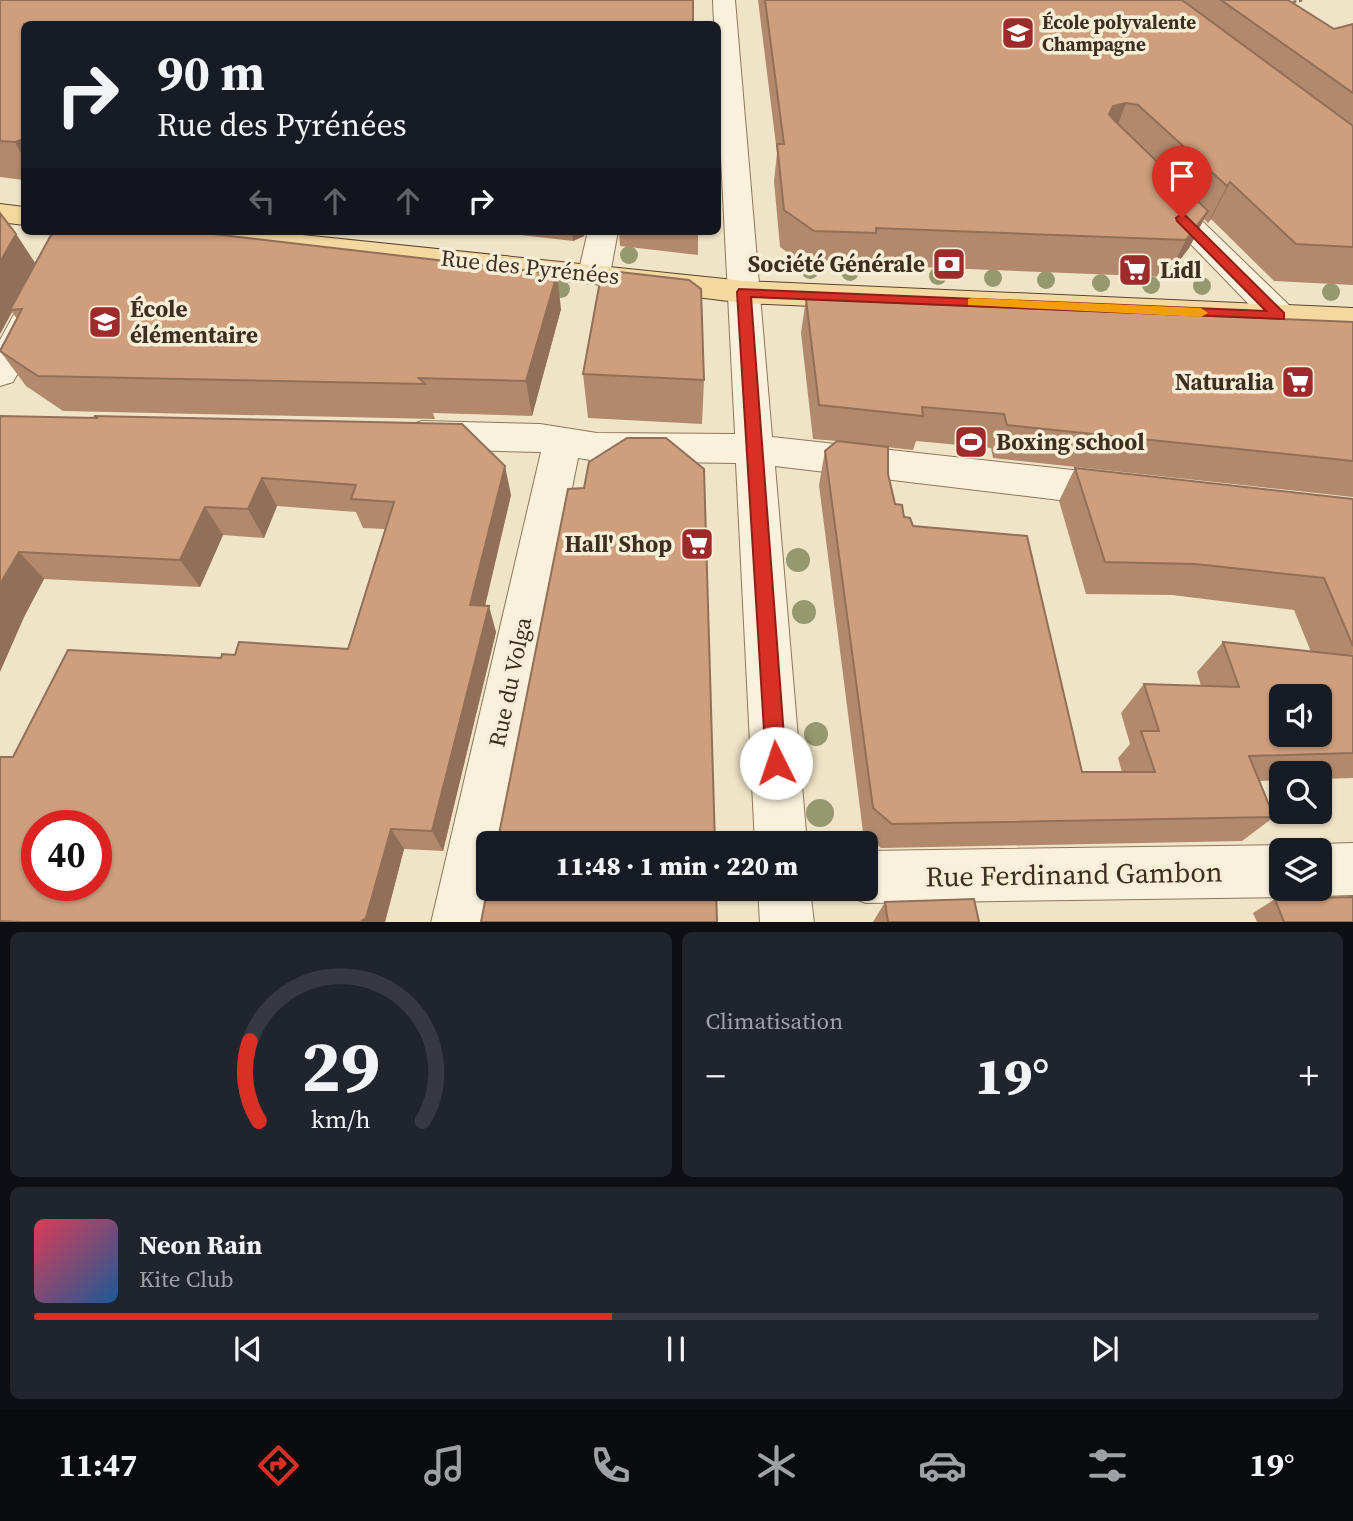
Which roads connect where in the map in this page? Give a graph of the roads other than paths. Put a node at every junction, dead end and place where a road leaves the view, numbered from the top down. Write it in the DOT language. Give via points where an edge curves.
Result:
graph roads {
  1 [pos="724,0"];
  2 [pos="1140,177"];
  3 [pos="0,213"];
  4 [pos="21,216"];
  5 [pos="72,235"];
  6 [pos="209,235"];
  7 [pos="602,235"];
  8 [pos="594,274"];
  9 [pos="744,292"];
  10 [pos="1279,316"];
  11 [pos="1353,319"];
  12 [pos="0,373"];
  13 [pos="389,434"];
  14 [pos="562,442"];
  15 [pos="754,449"];
  16 [pos="1156,496"];
  17 [pos="780,831"];
  18 [pos="1353,869"];
  19 [pos="1332,870"];
  20 [pos="1269,871"];
  21 [pos="878,877"];
  22 [pos="786,901"];
  23 [pos="458,922"];
  24 [pos="787,922"];
  1 -- 9 [label="street"];
  2 -- 10 [label="street"];
  3 -- 4 [label="main road"];
  5 -- 12 [label="street"];
  6 -- 8 [label="main road, Rue des Pyrénées"];
  7 -- 8 [label="street"];
  8 -- 9 [label="main road, Rue des Pyrénées"];
  9 -- 10 [label="main road, Rue des Pyrénées"];
  9 -- 15 [label="street"];
  10 -- 11 [label="main road, Rue des Pyrénées"];
  13 -- 14 [label="street"];
  14 -- 15 [label="street" via="597,447"];
  14 -- 23 [label="street, Rue du Volga"];
  15 -- 16 [label="street"];
  15 -- 17 [label="street"];
  18 -- 19 [label="street"];
  20 -- 21 [label="street, Rue Ferdinand Gambon"];
  22 -- 24 [label="street"];
}
